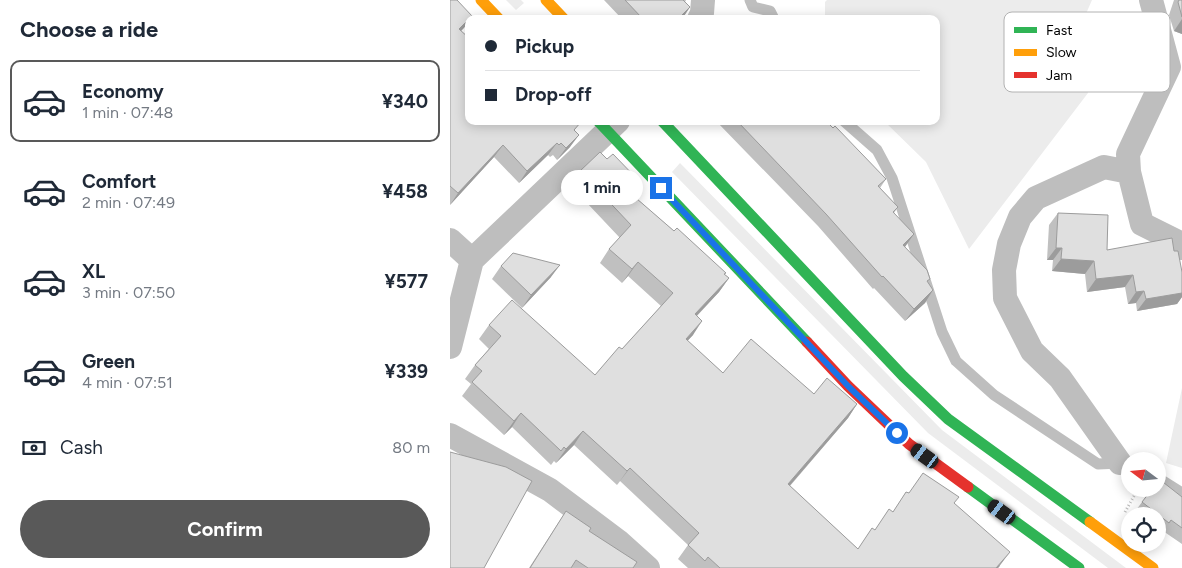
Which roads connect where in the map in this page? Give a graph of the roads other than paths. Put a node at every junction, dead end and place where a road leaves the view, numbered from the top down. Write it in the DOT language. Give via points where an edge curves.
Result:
graph roads {
  1 [pos="481,0"];
  2 [pos="546,0"];
  3 [pos="703,0"];
  4 [pos="750,0"];
  5 [pos="495,15"];
  6 [pos="560,15"];
  7 [pos="701,15"];
  8 [pos="772,15"];
  9 [pos="1157,92"];
  10 [pos="608,125"];
  11 [pos="666,125"];
  12 [pos="849,125"];
  13 [pos="1129,172"];
  14 [pos="450,240"];
  15 [pos="1182,248"];
  16 [pos="472,260"];
  17 [pos="450,347"];
  18 [pos="450,434"];
  19 [pos="1121,460"];
  20 [pos="1121,465"];
  21 [pos="1166,483"];
  22 [pos="1182,493"];
  23 [pos="648,568"];
  24 [pos="1079,568"];
  25 [pos="1153,568"];
  1 -- 5 [label="street"];
  2 -- 6 [label="street"];
  3 -- 7 [label="street"];
  4 -- 8 [label="lane" via="753,7 770,11"];
  9 -- 13 [label="street" via="1128,154"];
  10 -- 16 [label="street"];
  10 -- 24 [label="street" via="848,386 909,444"];
  11 -- 25 [label="street" via="903,376 948,419"];
  12 -- 20 [label="lane" via="877,150 892,178 942,332 956,361 994,395 1098,464"];
  13 -- 15 [label="street" via="1142,224 1178,242"];
  13 -- 19 [label="street" via="1104,167 1036,198 1020,217 1004,270 1005,298 1032,351 1060,378"];
  14 -- 16 [label="street"];
  16 -- 17 [label="street"];
  18 -- 23 [label="street" via="550,490"];
  21 -- 22 [label="lane"];
}
